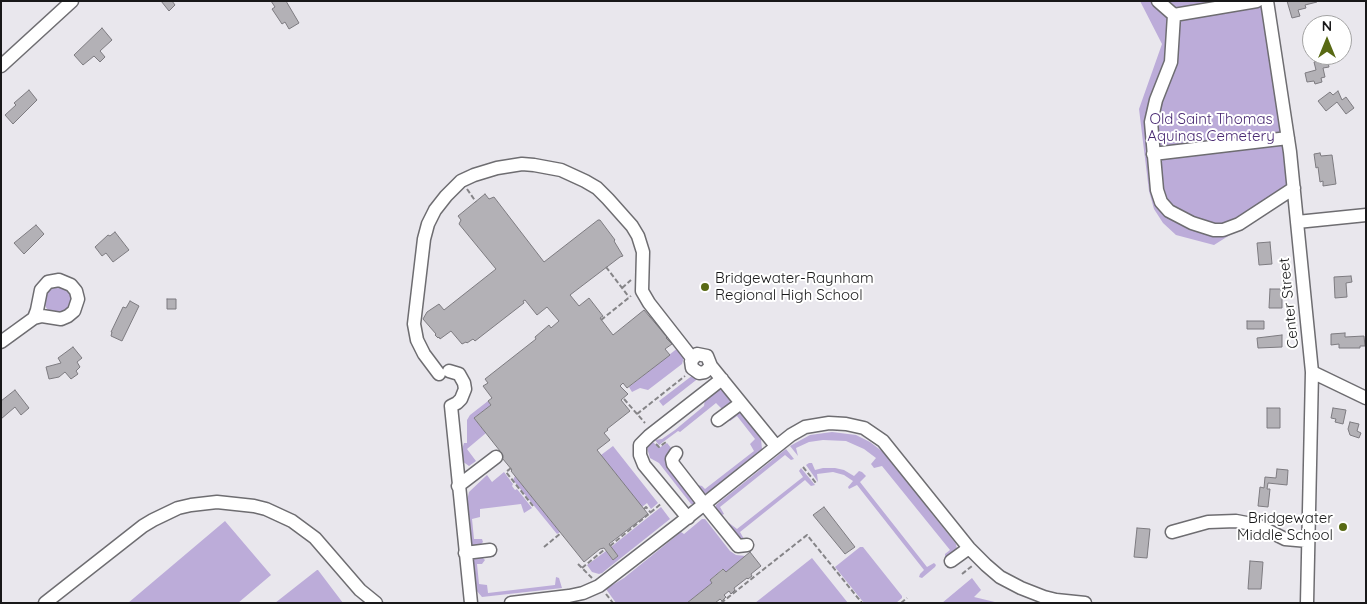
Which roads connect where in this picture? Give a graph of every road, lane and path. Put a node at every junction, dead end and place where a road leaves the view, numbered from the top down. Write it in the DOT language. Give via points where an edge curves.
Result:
graph roads {
  1 [pos="72,1"];
  2 [pos="1158,1"];
  3 [pos="1257,1"];
  4 [pos="1267,1"];
  5 [pos="1174,15"];
  6 [pos="1,66"];
  7 [pos="1288,138"];
  8 [pos="1153,154"];
  9 [pos="461,181"];
  10 [pos="1294,188"];
  11 [pos="476,202"];
  12 [pos="1366,215"];
  13 [pos="1297,222"];
  14 [pos="606,267"];
  15 [pos="641,288"];
  16 [pos="630,298"];
  17 [pos="34,318"];
  18 [pos="601,320"];
  19 [pos="1,342"];
  20 [pos="1312,372"];
  21 [pos="688,373"];
  22 [pos="722,379"];
  23 [pos="624,398"];
  24 [pos="1366,398"];
  25 [pos="741,403"];
  26 [pos="637,414"];
  27 [pos="718,420"];
  28 [pos="645,423"];
  29 [pos="654,441"];
  30 [pos="666,442"];
  31 [pos="776,446"];
  32 [pos="676,453"];
  33 [pos="496,457"];
  34 [pos="804,467"];
  35 [pos="511,468"];
  36 [pos="816,483"];
  37 [pos="458,486"];
  38 [pos="662,503"];
  39 [pos="704,504"];
  40 [pos="533,506"];
  41 [pos="644,509"];
  42 [pos="651,513"];
  43 [pos="688,518"];
  44 [pos="1172,532"];
  45 [pos="561,533"];
  46 [pos="1308,541"];
  47 [pos="747,545"];
  48 [pos="610,546"];
  49 [pos="544,547"];
  50 [pos="969,548"];
  51 [pos="490,550"];
  52 [pos="605,550"];
  53 [pos="465,553"];
  54 [pos="951,562"];
  55 [pos="578,564"];
  56 [pos="972,566"];
  57 [pos="582,568"];
  58 [pos="962,574"];
  59 [pos="593,579"];
  60 [pos="604,592"];
  61 [pos="907,598"];
  62 [pos="542,601"];
  63 [pos="45,603"];
  64 [pos="376,603"];
  65 [pos="471,603"];
  66 [pos="511,603"];
  67 [pos="613,603"];
  68 [pos="721,603"];
  69 [pos="862,603"];
  70 [pos="901,603"];
  71 [pos="1083,603"];
  72 [pos="1307,603"];
  1 -- 6 [label="street"];
  2 -- 5 [label="street"];
  3 -- 5 [label="street"];
  4 -- 7 [label="street, Center Street"];
  5 -- 8 [label="street" via="1172,62 1152,112"];
  7 -- 8 [label="street"];
  7 -- 10 [label="street, Center Street"];
  8 -- 10 [label="street" via="1161,202 1192,223 1214,230 1239,224"];
  9 -- 11 [label="path"];
  9 -- 15 [label="street" via="496,168 522,164 561,170 597,188 638,236 644,257"];
  9 -- 37 [label="street" via="435,210 428,224 414,324 424,354 444,372 459,374 464,383 461,399 451,406"];
  10 -- 13 [label="street, Center Street"];
  12 -- 13 [label="street"];
  13 -- 20 [label="street, Center Street"];
  14 -- 16 [label="path"];
  15 -- 16 [label="path"];
  15 -- 22 [label="street" via="692,358 704,354"];
  16 -- 18 [label="path"];
  17 -- 19 [label="street"];
  20 -- 24 [label="street"];
  20 -- 46 [label="street, Center Street"];
  21 -- 26 [label="path"];
  22 -- 25 [label="street"];
  22 -- 43 [label="street" via="640,446 644,465"];
  23 -- 26 [label="path"];
  25 -- 27 [label="street"];
  25 -- 31 [label="street"];
  26 -- 28 [label="path"];
  29 -- 30 [label="path" via="659,447"];
  31 -- 39 [label="street"];
  31 -- 50 [label="street" via="799,430 821,423 846,424 871,431 884,440"];
  32 -- 39 [label="street" via="672,462 693,482"];
  33 -- 37 [label="street"];
  34 -- 36 [label="path"];
  35 -- 40 [label="path" via="506,472"];
  37 -- 53 [label="street"];
  38 -- 42 [label="path"];
  39 -- 43 [label="street"];
  39 -- 47 [label="street" via="738,546"];
  41 -- 42 [label="path" via="646,507"];
  42 -- 48 [label="path"];
  43 -- 62 [label="street" via="599,586 583,593"];
  44 -- 46 [label="street" via="1208,522 1236,521 1257,525 1285,539"];
  45 -- 49 [label="path"];
  46 -- 72 [label="street, Center Street"];
  50 -- 54 [label="street"];
  50 -- 71 [label="street" via="993,571 1021,588 1056,600"];
  51 -- 53 [label="street"];
  52 -- 57 [label="path"];
  53 -- 65 [label="street"];
  55 -- 57 [label="path"];
  56 -- 58 [label="path"];
  57 -- 59 [label="path"];
  60 -- 67 [label="path"];
  61 -- 70 [label="path"];
  62 -- 66 [label="street"];
  63 -- 64 [label="street" via="153,520 178,508 217,502 266,509 302,527"];
  68 -- 69 [label="path" via="807,534"];
}
